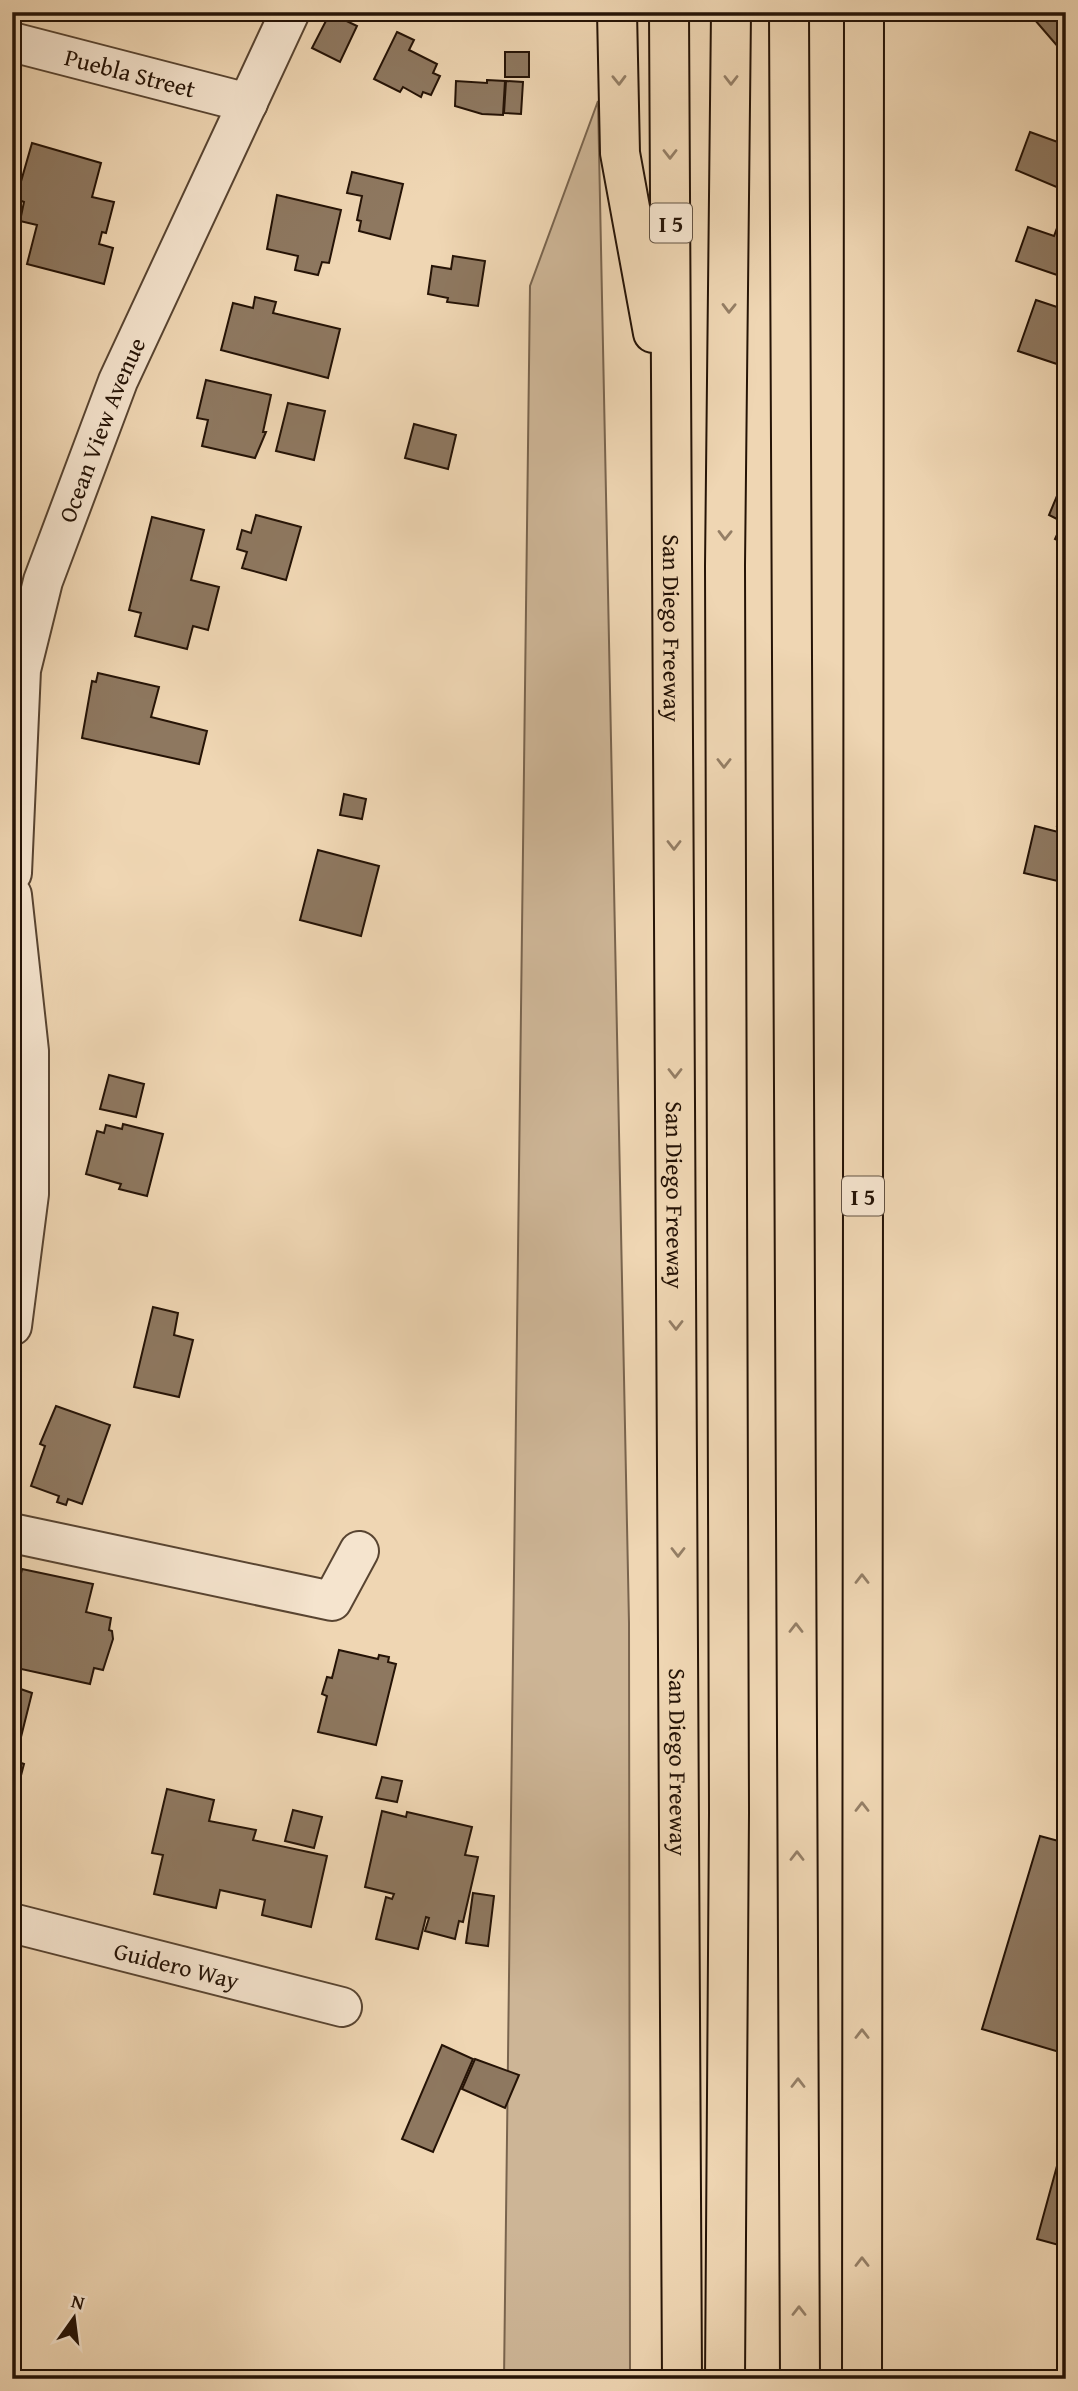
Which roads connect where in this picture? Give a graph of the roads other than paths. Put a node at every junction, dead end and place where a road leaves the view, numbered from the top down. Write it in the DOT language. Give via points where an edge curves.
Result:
graph roads {
  1 [pos="290,12"];
  2 [pos="617,12"];
  3 [pos="669,12"];
  4 [pos="731,12"];
  5 [pos="789,12"];
  6 [pos="863,12"];
  7 [pos="12,42"];
  8 [pos="248,103"];
  9 [pos="672,434"];
  10 [pos="12,873"];
  11 [pos="12,895"];
  12 [pos="20,1104"];
  13 [pos="12,1326"];
  14 [pos="12,1533"];
  15 [pos="359,1551"];
  16 [pos="12,1923"];
  17 [pos="342,2007"];
  18 [pos="682,2379"];
  19 [pos="725,2379"];
  20 [pos="800,2379"];
  21 [pos="862,2379"];
  1 -- 8 [label="street, Ocean View Avenue"];
  2 -- 9 [label="highway, one-way" via="620,153"];
  3 -- 9 [label="highway, San Diego Freeway / I 5, one-way"];
  4 -- 19 [label="highway, one-way" via="724,566 729,1813"];
  20 -- 5 [label="highway, one-way"];
  21 -- 6 [label="highway, I 5, one-way"];
  7 -- 8 [label="street, Puebla Street"];
  8 -- 10 [label="street, Ocean View Avenue" via="118,381 43,581 21,670"];
  9 -- 18 [label="highway, San Diego Freeway / I 5, one-way"];
  11 -- 12 [label="street" via="29,1051"];
  12 -- 13 [label="street" via="29,1194"];
  14 -- 15 [label="street" via="331,1601"];
  16 -- 17 [label="street, Guidero Way"];
}
